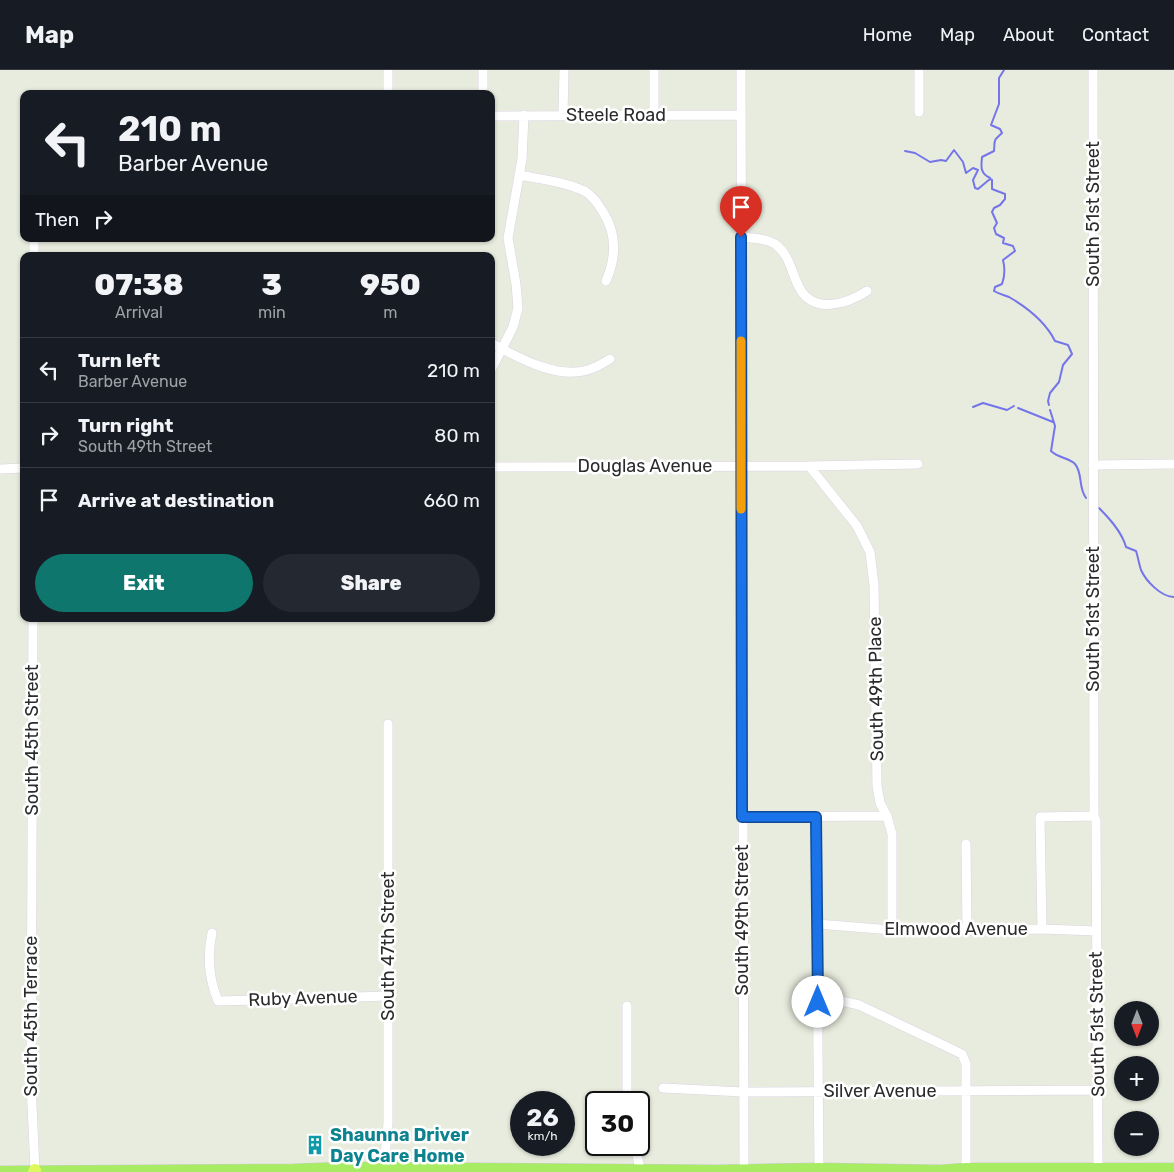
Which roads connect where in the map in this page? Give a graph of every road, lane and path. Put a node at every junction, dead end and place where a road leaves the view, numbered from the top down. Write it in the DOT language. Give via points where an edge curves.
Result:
graph roads {
  1 [pos="388,70"];
  2 [pos="483,70"];
  3 [pos="564,70"];
  4 [pos="654,70"];
  5 [pos="741,70"];
  6 [pos="919,70"];
  7 [pos="1093,70"];
  8 [pos="388,90"];
  9 [pos="483,90"];
  10 [pos="919,112"];
  11 [pos="524,115"];
  12 [pos="564,115"];
  13 [pos="654,115"];
  14 [pos="741,115"];
  15 [pos="495,116"];
  16 [pos="519,174"];
  17 [pos="741,237"];
  18 [pos="606,281"];
  19 [pos="867,291"];
  20 [pos="495,345"];
  21 [pos="502,349"];
  22 [pos="610,359"];
  23 [pos="495,362"];
  24 [pos="918,464"];
  25 [pos="1093,464"];
  26 [pos="1174,464"];
  27 [pos="741,466"];
  28 [pos="809,466"];
  29 [pos="495,467"];
  30 [pos="0,468"];
  31 [pos="20,468"];
  32 [pos="33,622"];
  33 [pos="388,724"];
  34 [pos="886,816"];
  35 [pos="1094,816"];
  36 [pos="742,817"];
  37 [pos="816,817"];
  38 [pos="966,844"];
  39 [pos="31,861"];
  40 [pos="817,924"];
  41 [pos="1042,929"];
  42 [pos="892,930"];
  43 [pos="967,930"];
  44 [pos="1096,931"];
  45 [pos="212,933"];
  46 [pos="388,996"];
  47 [pos="818,1002"];
  48 [pos="627,1006"];
  49 [pos="663,1088"];
  50 [pos="966,1090"];
  51 [pos="1098,1090"];
  52 [pos="628,1091"];
  53 [pos="818,1091"];
  54 [pos="743,1092"];
  55 [pos="637,1156"];
  56 [pos="384,1168"];
  57 [pos="818,1168"];
  58 [pos="966,1168"];
  59 [pos="1098,1168"];
  60 [pos="1174,1168"];
  61 [pos="640,1169"];
  62 [pos="744,1170"];
  63 [pos="952,1170"];
  64 [pos="1085,1170"];
  65 [pos="0,1171"];
  66 [pos="35,1171"];
  67 [pos="717,1171"];
  1 -- 8 [label="street"];
  2 -- 9 [label="street"];
  3 -- 12 [label="street"];
  4 -- 13 [label="street"];
  5 -- 14 [label="street, South 49th Street"];
  6 -- 10 [label="street"];
  7 -- 25 [label="street, South 51st Street"];
  11 -- 12 [label="street, Steele Road"];
  11 -- 15 [label="street, Steele Road"];
  11 -- 16 [label="street"];
  12 -- 13 [label="street, Steele Road"];
  13 -- 14 [label="street, Steele Road"];
  14 -- 17 [label="street, South 49th Street"];
  16 -- 18 [label="street" via="565,185 585,192 597,201 613,234 611,270"];
  16 -- 21 [label="street" via="508,238 518,308"];
  17 -- 19 [label="street" via="765,240 780,249 788,258 800,289 812,301 824,305 840,303 853,300"];
  17 -- 27 [label="street, South 49th Street"];
  20 -- 21 [label="street"];
  21 -- 22 [label="street" via="560,372 593,369"];
  21 -- 23 [label="street"];
  24 -- 28 [label="street, Douglas Avenue"];
  25 -- 26 [label="street"];
  25 -- 35 [label="street, South 51st Street"];
  27 -- 28 [label="street, Douglas Avenue"];
  27 -- 29 [label="street, Douglas Avenue"];
  27 -- 36 [label="street, South 49th Street"];
  28 -- 34 [label="street, South 49th Place" via="857,526 870,552 874,585 877,786"];
  30 -- 31 [label="street"];
  32 -- 39 [label="street, South 45th Street"];
  33 -- 46 [label="street, South 47th Street"];
  34 -- 37 [label="street"];
  34 -- 42 [label="street, South 49th Place" via="892,834"];
  35 -- 41 [label="street" via="1040,816"];
  35 -- 44 [label="street, South 51st Street"];
  36 -- 37 [label="street"];
  36 -- 54 [label="street, South 49th Street"];
  37 -- 40 [label="street"];
  38 -- 43 [label="street"];
  39 -- 66 [label="street, South 45th Terrace" via="31,1083"];
  40 -- 42 [label="street, Elmwood Avenue"];
  40 -- 47 [label="street"];
  41 -- 43 [label="street, Elmwood Avenue"];
  41 -- 44 [label="street, Elmwood Avenue"];
  42 -- 43 [label="street, Elmwood Avenue"];
  44 -- 51 [label="street, South 51st Street"];
  45 -- 46 [label="street, Ruby Avenue" via="211,980 218,1001"];
  46 -- 56 [label="street, South 47th Street" via="388,1123"];
  47 -- 50 [label="street" via="837,1000 859,1005 962,1054 966,1064"];
  47 -- 53 [label="street"];
  48 -- 52 [label="street"];
  49 -- 54 [label="street, Silver Avenue"];
  50 -- 51 [label="street, Silver Avenue"];
  50 -- 53 [label="street, Silver Avenue"];
  50 -- 58 [label="street"];
  51 -- 59 [label="street, South 51st Street"];
  53 -- 54 [label="street, Silver Avenue"];
  53 -- 57 [label="street"];
  54 -- 62 [label="street, South 49th Street"];
  55 -- 61 [label="street"];
  56 -- 61 [label="main road"];
  56 -- 66 [label="main road"];
  57 -- 62 [label="main road"];
  57 -- 63 [label="main road"];
  58 -- 63 [label="main road"];
  58 -- 64 [label="main road"];
  59 -- 60 [label="main road"];
  59 -- 64 [label="main road"];
  61 -- 67 [label="main road"];
  62 -- 67 [label="main road"];
  65 -- 66 [label="main road"];
}
